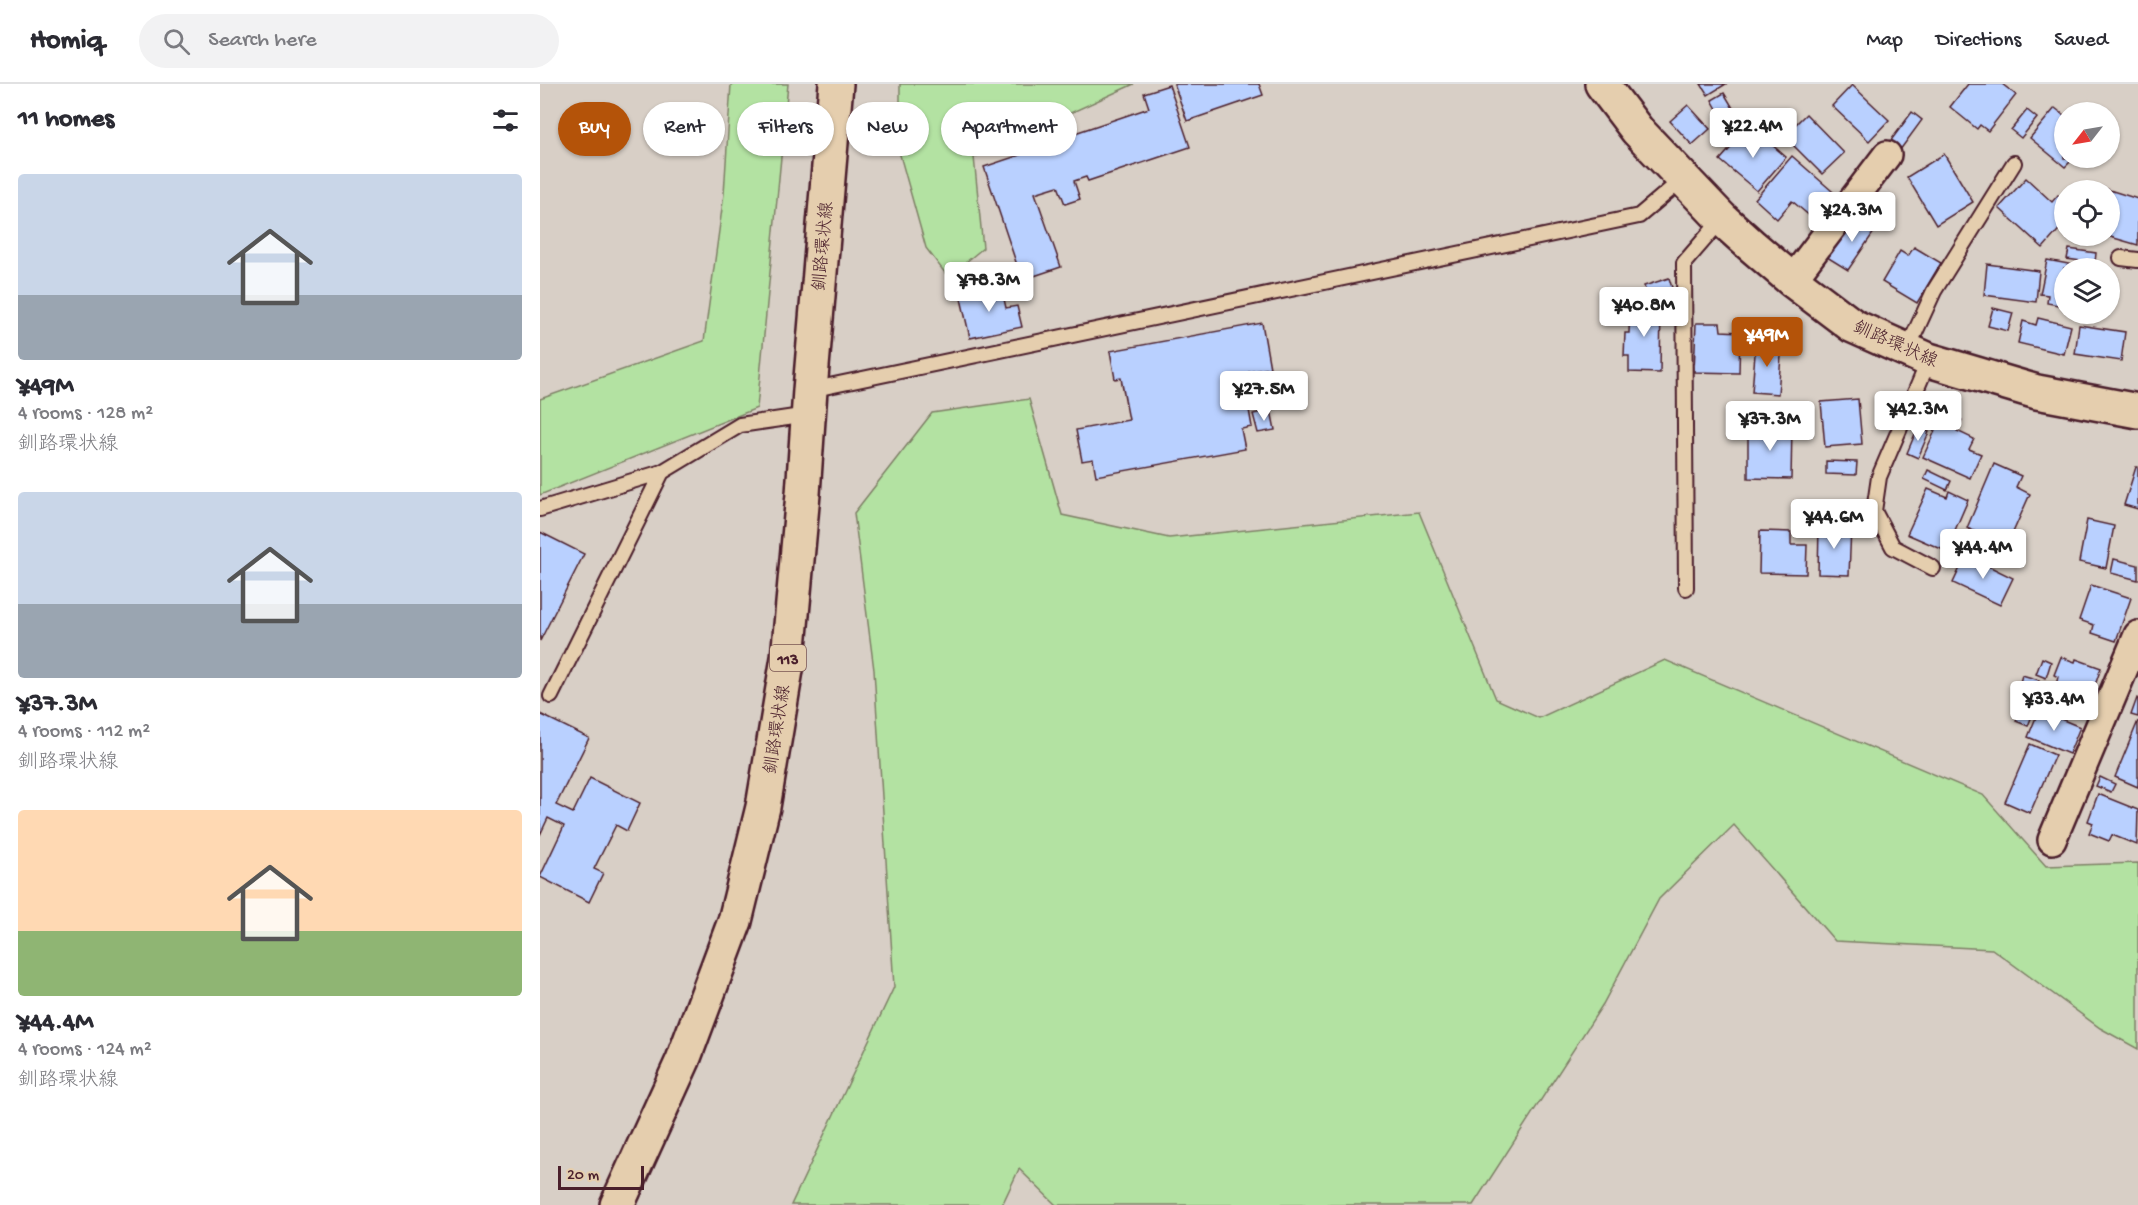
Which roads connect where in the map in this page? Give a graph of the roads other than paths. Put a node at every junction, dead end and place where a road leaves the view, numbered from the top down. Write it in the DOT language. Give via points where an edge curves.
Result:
graph roads {
  1 [pos="836,84"];
  2 [pos="1602,84"];
  3 [pos="1887,155"];
  4 [pos="2014,164"];
  5 [pos="1684,178"];
  6 [pos="1722,219"];
  7 [pos="2121,258"];
  8 [pos="2138,260"];
  9 [pos="1792,280"];
  10 [pos="1918,355"];
  11 [pos="809,403"];
  12 [pos="2138,411"];
  13 [pos="662,472"];
  14 [pos="540,509"];
  15 [pos="1933,568"];
  16 [pos="1686,588"];
  17 [pos="2138,634"];
  18 [pos="551,696"];
  19 [pos="2052,840"];
  20 [pos="617,1205"];
  1 -- 11 [label="main road, 釧路環状線 / 113"];
  2 -- 5 [label="main road, 釧路環状線" via="1637,130"];
  3 -- 9 [label="street"];
  4 -- 10 [label="lane" via="1934,291"];
  5 -- 6 [label="main road, 釧路環状線"];
  5 -- 11 [label="lane" via="1639,216"];
  6 -- 9 [label="main road, 釧路環状線"];
  6 -- 16 [label="lane" via="1684,263"];
  7 -- 8 [label="lane"];
  9 -- 10 [label="main road, 釧路環状線" via="1853,326"];
  10 -- 12 [label="main road, 釧路環状線" via="2037,392"];
  10 -- 15 [label="lane" via="1879,477 1874,511 1893,547"];
  11 -- 13 [label="lane" via="740,425"];
  11 -- 20 [label="main road, 釧路環状線 / 113" via="788,658 763,807 731,931 683,1060"];
  13 -- 14 [label="lane"];
  13 -- 18 [label="lane"];
  17 -- 19 [label="street"];
}
